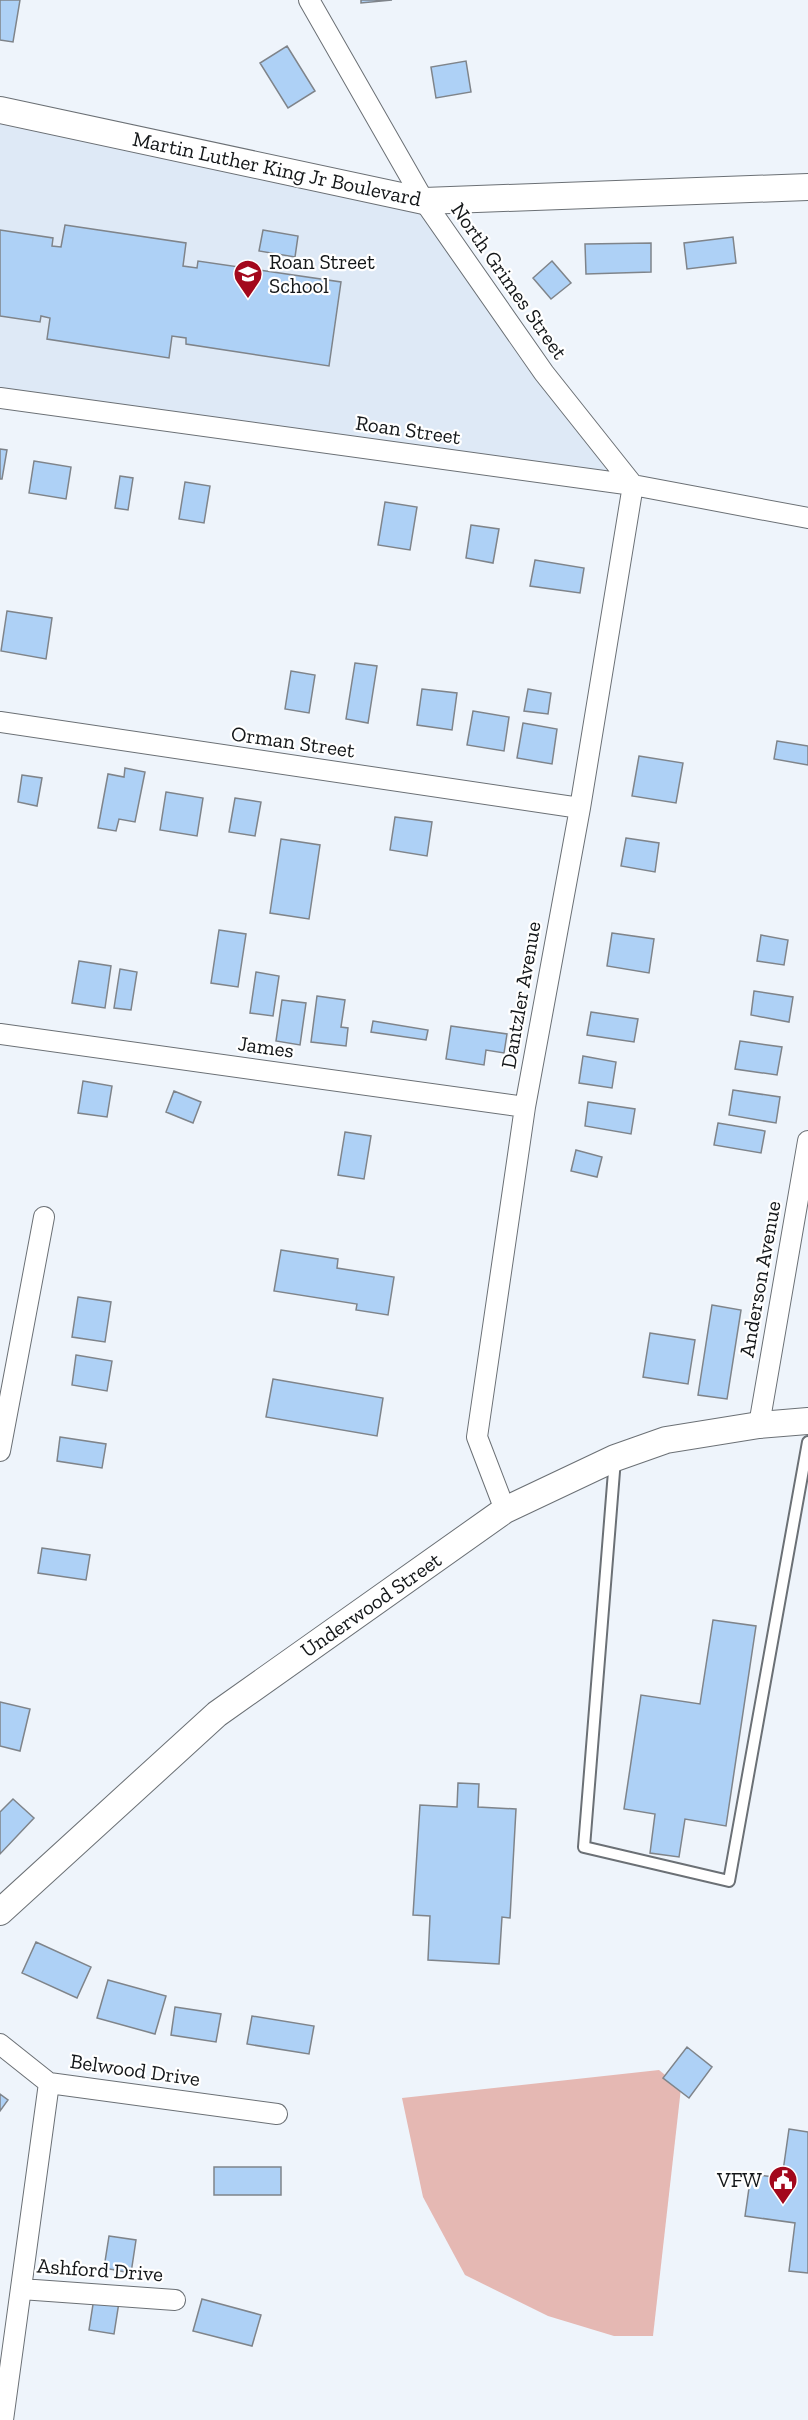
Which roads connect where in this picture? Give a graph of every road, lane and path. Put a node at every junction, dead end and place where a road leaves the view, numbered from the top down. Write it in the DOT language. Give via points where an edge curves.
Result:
graph roads {
  1 [pos="309,0"];
  2 [pos="0,110"];
  3 [pos="808,187"];
  4 [pos="424,201"];
  5 [pos="0,399"];
  6 [pos="633,485"];
  7 [pos="808,518"];
  8 [pos="0,722"];
  9 [pos="580,808"];
  10 [pos="0,1034"];
  11 [pos="525,1107"];
  12 [pos="808,1141"];
  13 [pos="44,1216"];
  14 [pos="808,1421"];
  15 [pos="759,1425"];
  16 [pos="808,1442"];
  17 [pos="0,1451"];
  18 [pos="615,1458"];
  19 [pos="506,1510"];
  20 [pos="0,1912"];
  21 [pos="0,2044"];
  22 [pos="49,2083"];
  23 [pos="277,2114"];
  24 [pos="21,2289"];
  25 [pos="175,2300"];
  26 [pos="3,2420"];
  1 -- 4 [label="street, North Grimes Street"];
  2 -- 4 [label="street, Martin Luther King Jr Boulevard"];
  3 -- 4 [label="street, Martin Luther King Jr Boulevard"];
  4 -- 6 [label="street, North Grimes Street" via="544,374"];
  5 -- 6 [label="street, Roan Street"];
  6 -- 7 [label="street, Roan Street"];
  6 -- 9 [label="street, Dantzler Avenue"];
  8 -- 9 [label="street, Orman Street"];
  9 -- 11 [label="street, Dantzler Avenue"];
  10 -- 11 [label="street, James"];
  11 -- 19 [label="street, Dantzler Avenue" via="477,1437"];
  12 -- 15 [label="street, Anderson Avenue"];
  13 -- 17 [label="street"];
  14 -- 15 [label="street, Underwood Street"];
  15 -- 18 [label="street, Underwood Street" via="666,1440"];
  16 -- 18 [label="lane" via="729,1881 584,1847"];
  18 -- 19 [label="street, Underwood Street"];
  19 -- 20 [label="street, Underwood Street" via="217,1714"];
  21 -- 22 [label="street, Belwood Drive"];
  22 -- 23 [label="street, Belwood Drive"];
  22 -- 24 [label="street"];
  24 -- 25 [label="street, Ashford Drive"];
  24 -- 26 [label="street"];
}
